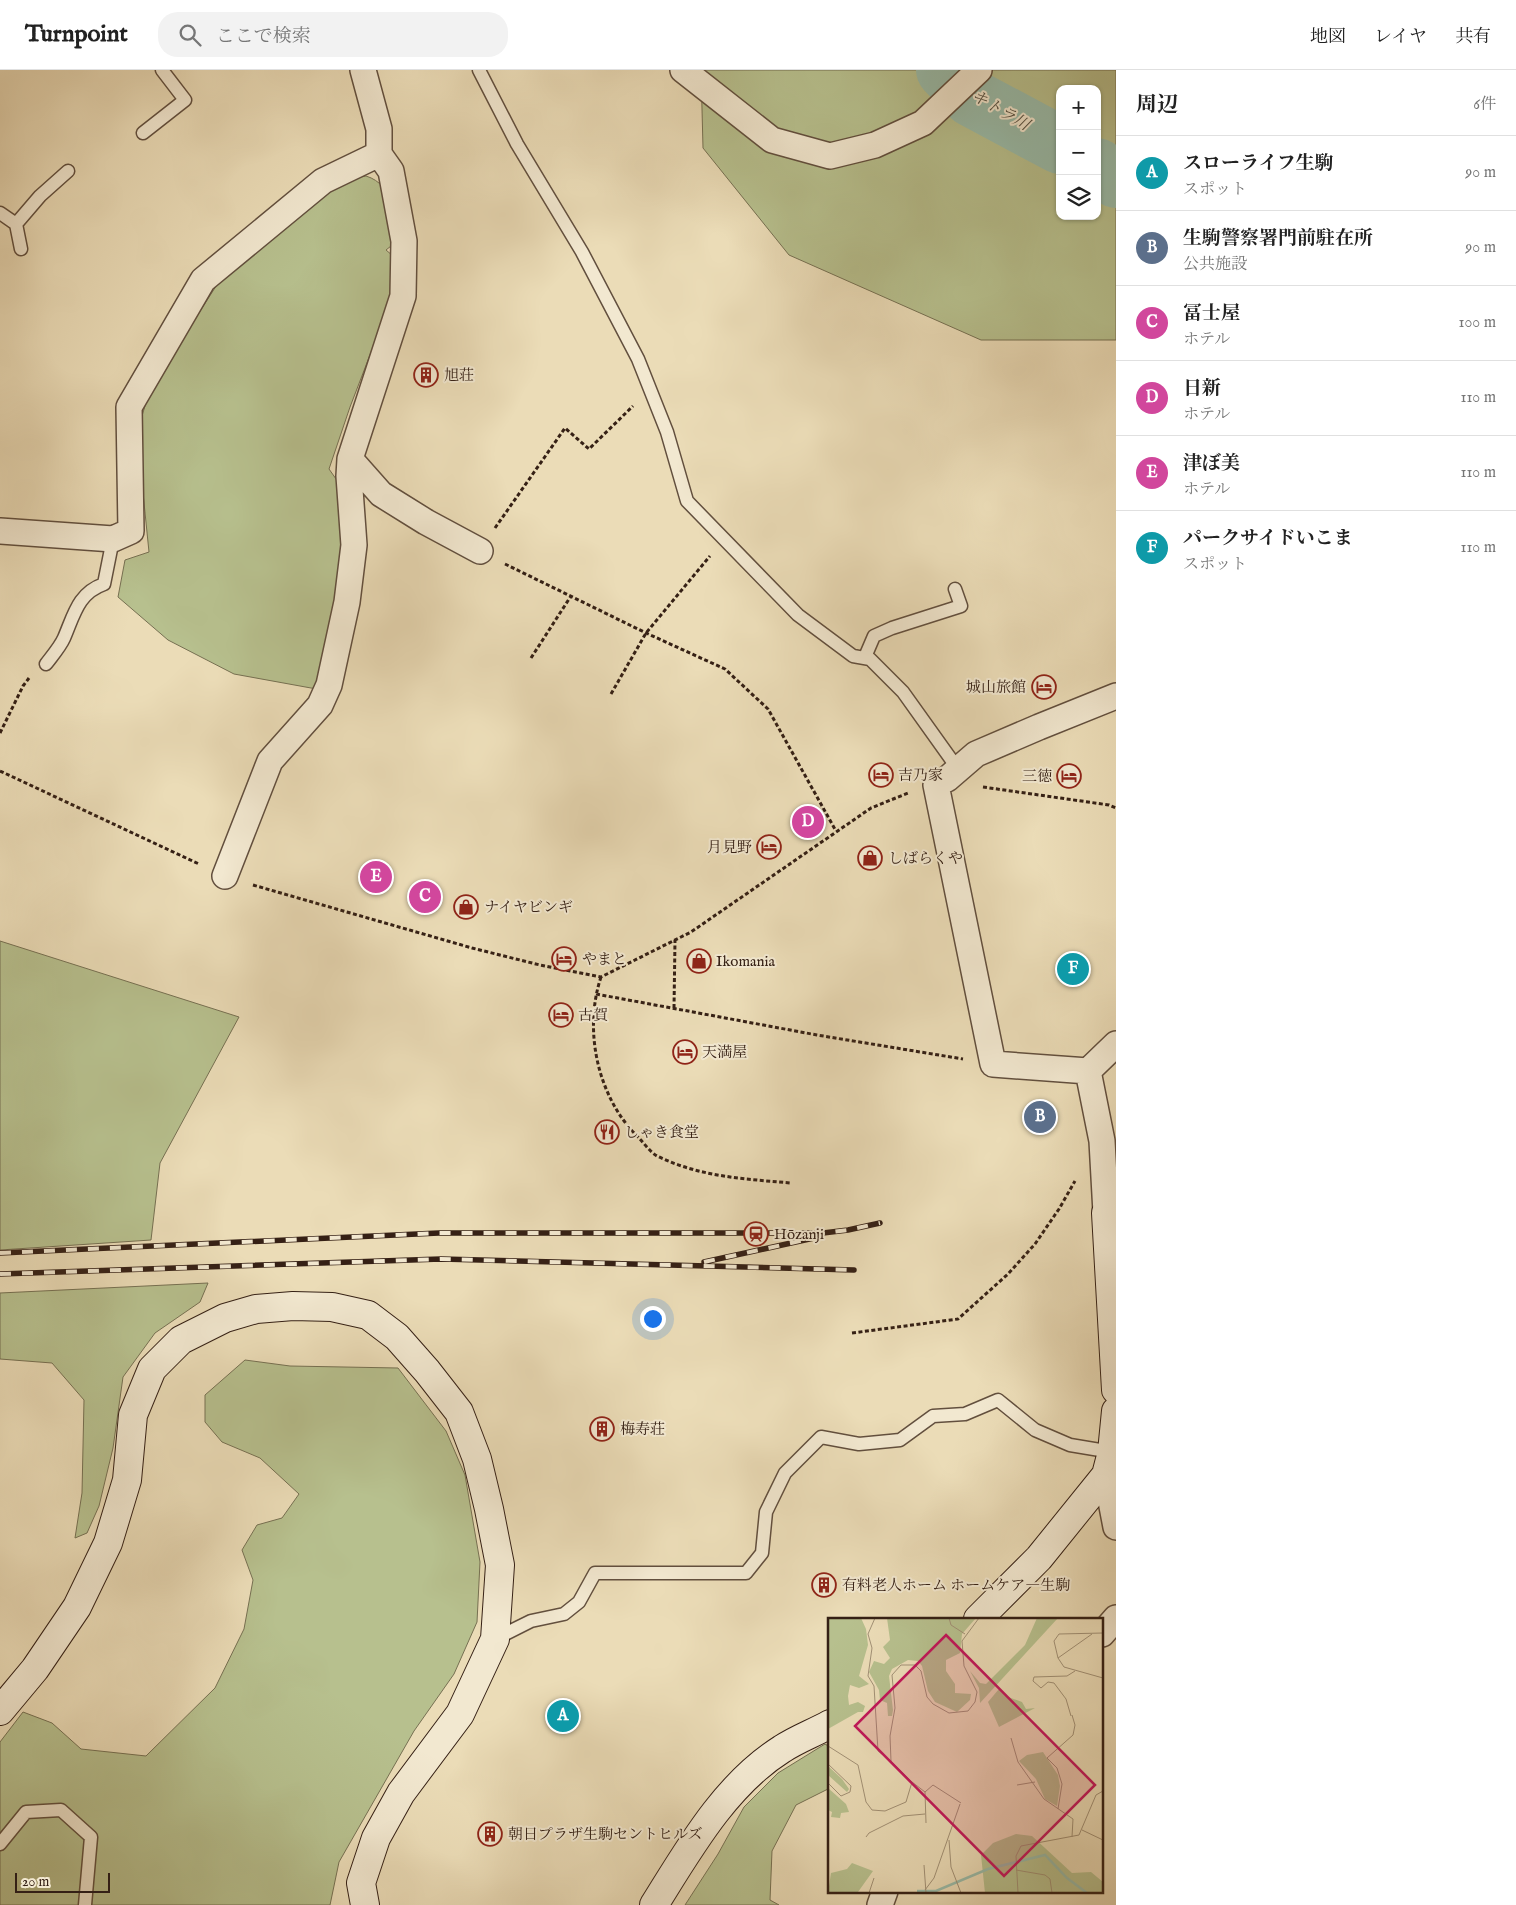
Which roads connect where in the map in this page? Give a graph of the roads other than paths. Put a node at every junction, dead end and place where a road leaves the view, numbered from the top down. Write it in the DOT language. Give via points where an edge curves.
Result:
graph roads {
  1 [pos="162,70"];
  2 [pos="363,70"];
  3 [pos="480,70"];
  4 [pos="683,70"];
  5 [pos="979,70"];
  6 [pos="143,133"];
  7 [pos="378,154"];
  8 [pos="68,171"];
  9 [pos="0,213"];
  10 [pos="16,224"];
  11 [pos="21,249"];
  12 [pos="350,459"];
  13 [pos="0,531"];
  14 [pos="113,539"];
  15 [pos="480,551"];
  16 [pos="955,588"];
  17 [pos="865,657"];
  18 [pos="46,664"];
  19 [pos="1116,696"];
  20 [pos="947,778"];
  21 [pos="225,876"];
  22 [pos="1116,1044"];
  23 [pos="1088,1071"];
  24 [pos="1106,1213"];
  25 [pos="1116,1390"];
  26 [pos="1116,1411"];
  27 [pos="1109,1463"];
  28 [pos="1116,1528"];
  29 [pos="979,1618"];
  30 [pos="1116,1618"];
  31 [pos="1104,1632"];
  32 [pos="496,1639"];
  33 [pos="0,1711"];
  34 [pos="828,1725"];
  35 [pos="0,1844"];
  36 [pos="886,1892"];
  37 [pos="85,1905"];
  38 [pos="365,1905"];
  39 [pos="654,1905"];
  40 [pos="880,1905"];
  1 -- 6 [label="lane" via="185,100"];
  2 -- 7 [label="street" via="379,128"];
  3 -- 17 [label="lane" via="517,144 582,252 638,358 667,432 687,501 798,615 853,656"];
  4 -- 5 [label="street" via="772,140 830,156 875,145 923,123"];
  7 -- 12 [label="street" via="391,171 404,241 403,296"];
  7 -- 14 [label="street" via="323,181 203,280 129,407 131,531"];
  8 -- 10 [label="lane"];
  9 -- 10 [label="lane"];
  10 -- 11 [label="lane"];
  12 -- 15 [label="street" via="381,494"];
  12 -- 21 [label="street" via="348,476 354,545 347,602 329,685 320,705 270,761"];
  13 -- 14 [label="street"];
  14 -- 18 [label="lane" via="104,584 92,588 77,606 63,640"];
  16 -- 17 [label="lane" via="961,606 874,636"];
  17 -- 20 [label="lane" via="904,692"];
  19 -- 20 [label="street" via="976,754"];
  20 -- 23 [label="street" via="993,1064"];
  22 -- 23 [label="street"];
  23 -- 24 [label="street" via="1102,1140"];
  24 -- 25 [label="main road"];
  26 -- 27 [label="main road"];
  27 -- 28 [label="street"];
  27 -- 29 [label="main road" via="1039,1558"];
  27 -- 32 [label="lane" via="1035,1430 998,1400 965,1414 933,1416 900,1440 858,1444 821,1437 785,1473 766,1512 762,1553 746,1573 595,1573 579,1602 564,1614 531,1621"];
  30 -- 31 [label="street"];
  32 -- 33 [label="main road" via="500,1565 477,1459 458,1412 396,1337 368,1315 332,1307 256,1309 225,1318 180,1340 152,1368 133,1415 127,1480 108,1542 77,1608 35,1669"];
  32 -- 38 [label="main road" via="460,1714 401,1793 376,1838 362,1883"];
  34 -- 39 [label="main road" via="782,1749 753,1772 717,1810"];
  35 -- 37 [label="lane" via="26,1812 61,1810 91,1837"];
  36 -- 40 [label="street"];
}
